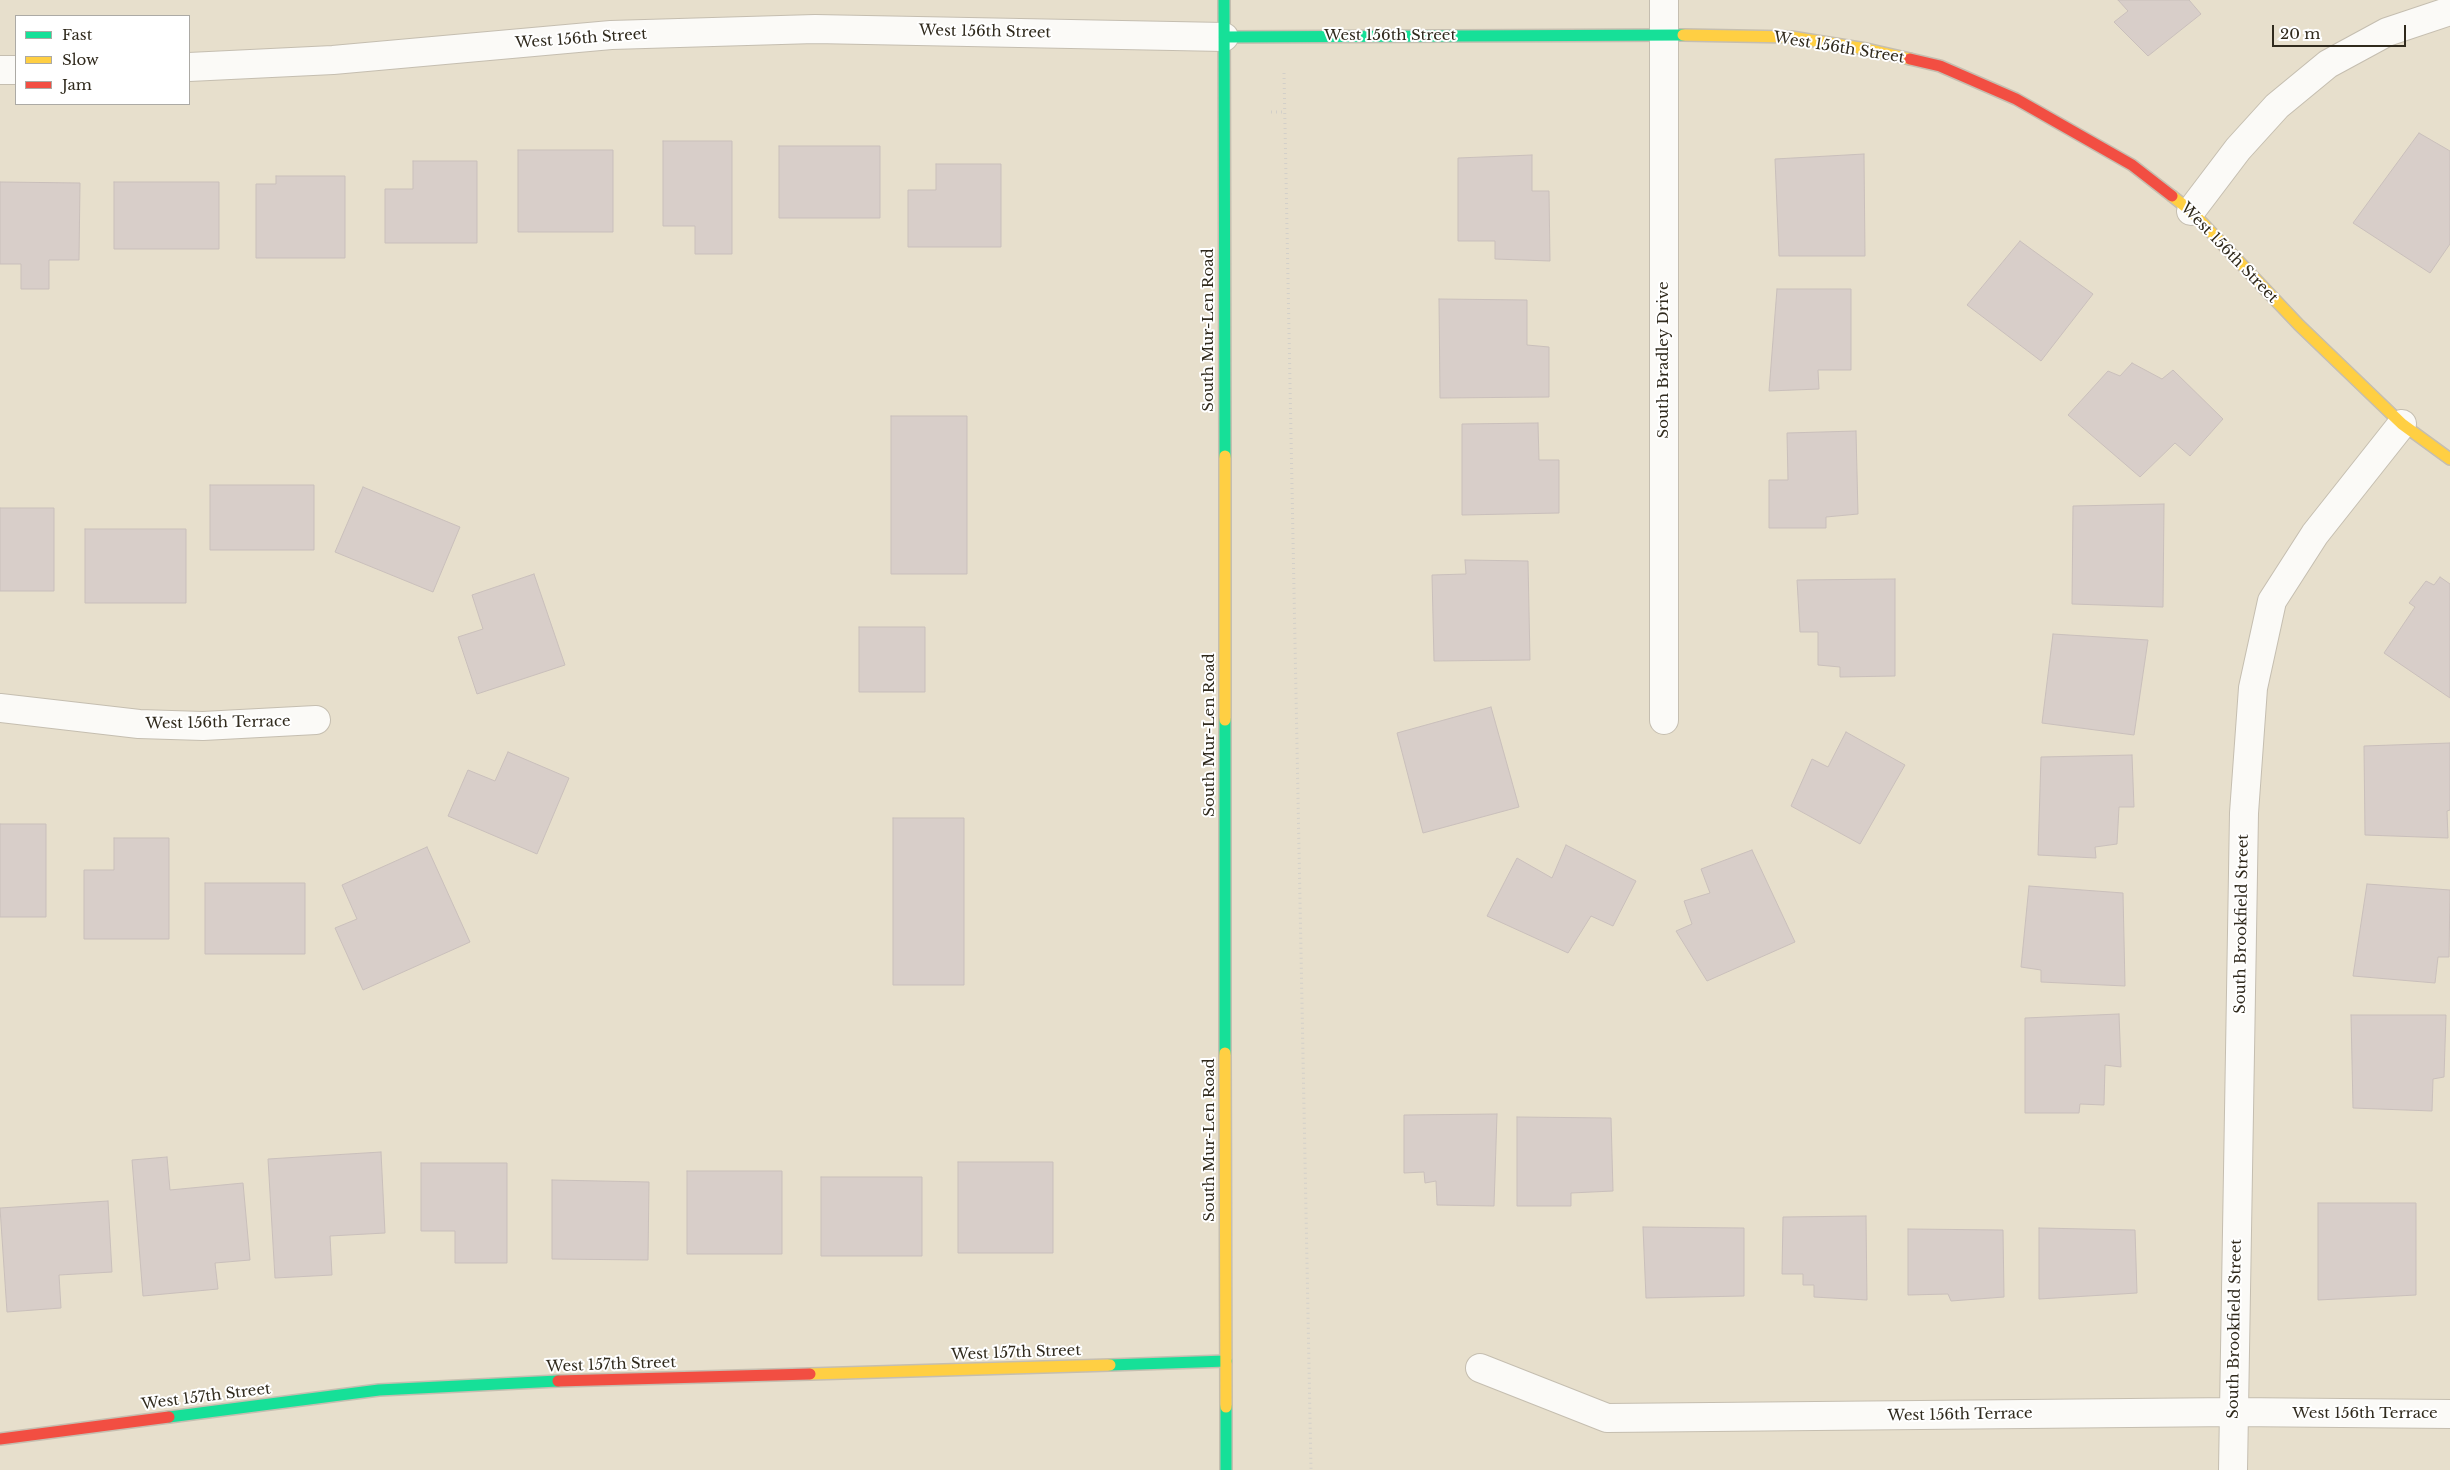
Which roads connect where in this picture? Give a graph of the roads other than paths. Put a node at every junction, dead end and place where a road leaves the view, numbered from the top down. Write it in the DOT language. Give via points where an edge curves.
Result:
graph roads {
  1 [pos="1224,0"];
  2 [pos="1664,0"];
  3 [pos="2450,11"];
  4 [pos="1664,34"];
  5 [pos="1224,37"];
  6 [pos="190,67"];
  7 [pos="0,70"];
  8 [pos="15,70"];
  9 [pos="2191,211"];
  10 [pos="2402,424"];
  11 [pos="2450,459"];
  12 [pos="0,708"];
  13 [pos="316,720"];
  14 [pos="1664,720"];
  15 [pos="1226,1360"];
  16 [pos="1480,1368"];
  17 [pos="2234,1412"];
  18 [pos="2450,1414"];
  19 [pos="0,1439"];
  20 [pos="1226,1470"];
  21 [pos="2233,1470"];
  1 -- 5 [label="street, South Mur-Len Road"];
  2 -- 4 [label="street, South Bradley Drive"];
  3 -- 9 [label="street" via="2387,32 2328,64 2277,106 2238,149"];
  4 -- 5 [label="street, West 156th Street"];
  4 -- 9 [label="street, West 156th Street" via="1791,38 1866,49 1940,66 2016,99 2132,165"];
  4 -- 14 [label="street, South Bradley Drive"];
  5 -- 6 [label="street, West 156th Street" via="815,29 630,34 332,60"];
  5 -- 15 [label="street, South Mur-Len Road"];
  7 -- 8 [label="street"];
  9 -- 10 [label="street, West 156th Street" via="2299,325"];
  10 -- 11 [label="street, West 156th Street"];
  10 -- 17 [label="street, South Brookfield Street" via="2315,534 2272,601 2253,688 2244,813"];
  12 -- 13 [label="street, West 156th Terrace" via="139,724 203,726"];
  15 -- 19 [label="street, West 157th Street" via="552,1381 379,1390"];
  15 -- 20 [label="street, South Mur-Len Road"];
  16 -- 17 [label="street, West 156th Terrace" via="1607,1418"];
  17 -- 18 [label="street, West 156th Terrace"];
  17 -- 21 [label="street, South Brookfield Street"];
}
